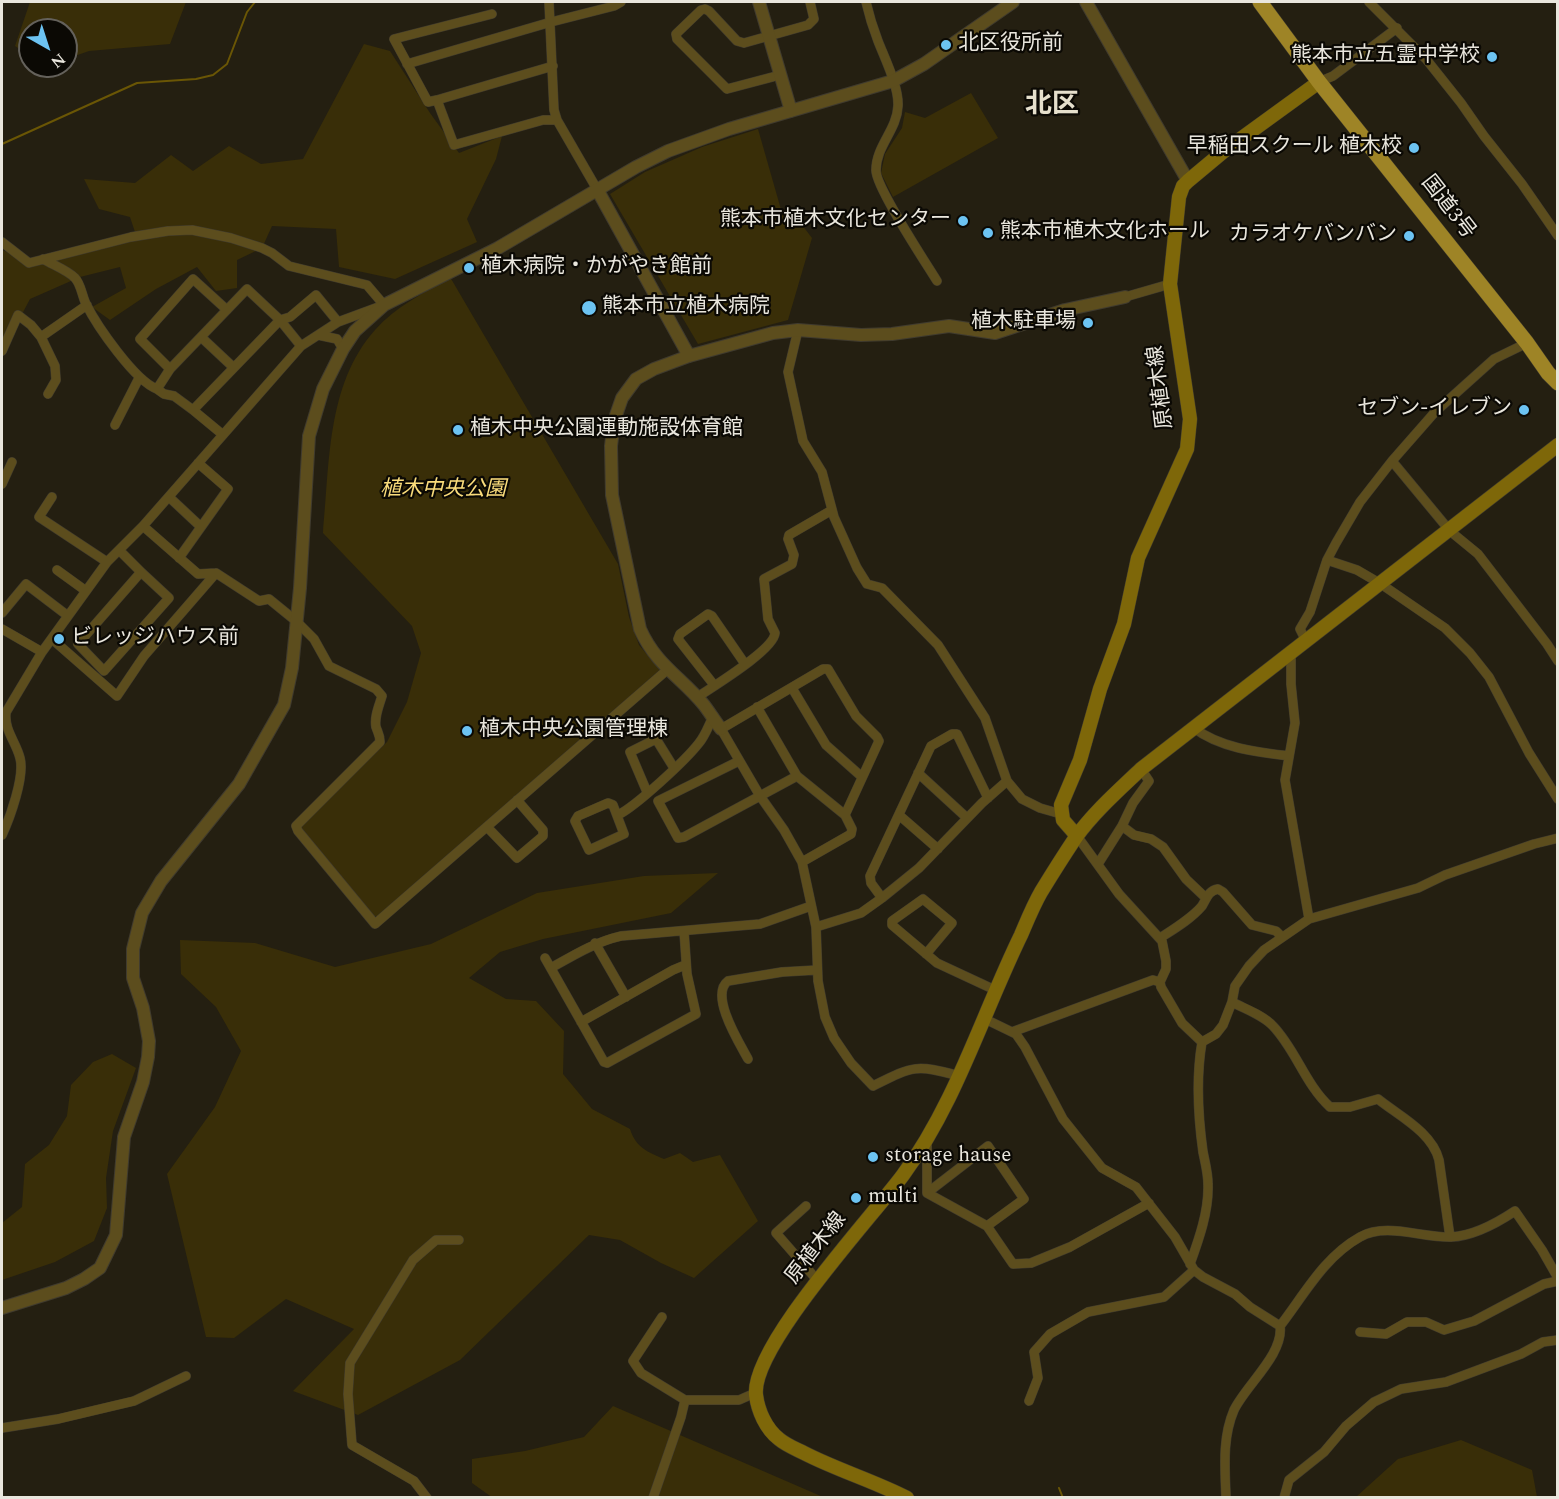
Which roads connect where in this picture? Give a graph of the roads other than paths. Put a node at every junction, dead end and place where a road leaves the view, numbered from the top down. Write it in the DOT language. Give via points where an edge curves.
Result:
graph roads {
  1 [pos="549,2"];
  2 [pos="621,2"];
  3 [pos="759,2"];
  4 [pos="810,2"];
  5 [pos="866,2"];
  6 [pos="1013,2"];
  7 [pos="1086,2"];
  8 [pos="1260,2"];
  9 [pos="1369,2"];
  10 [pos="492,14"];
  11 [pos="551,22"];
  12 [pos="1397,28"];
  13 [pos="769,36"];
  14 [pos="407,64"];
  15 [pos="553,66"];
  16 [pos="780,75"];
  17 [pos="893,81"];
  18 [pos="1320,82"];
  19 [pos="437,100"];
  20 [pos="791,111"];
  21 [pos="557,120"];
  22 [pos="1188,181"];
  23 [pos="598,191"];
  24 [pos="1557,236"];
  25 [pos="2,242"];
  26 [pos="43,259"];
  27 [pos="937,281"];
  28 [pos="1170,284"];
  29 [pos="1125,297"];
  30 [pos="87,305"];
  31 [pos="384,305"];
  32 [pos="227,310"];
  33 [pos="280,320"];
  34 [pos="338,322"];
  35 [pos="798,330"];
  36 [pos="318,335"];
  37 [pos="41,337"];
  38 [pos="201,337"];
  39 [pos="1527,343"];
  40 [pos="302,346"];
  41 [pos="343,349"];
  42 [pos="2,351"];
  43 [pos="689,356"];
  44 [pos="233,367"];
  45 [pos="170,369"];
  46 [pos="1554,374"];
  47 [pos="139,378"];
  48 [pos="157,389"];
  49 [pos="48,394"];
  50 [pos="193,410"];
  51 [pos="115,425"];
  52 [pos="222,434"];
  53 [pos="1557,445"];
  54 [pos="1392,461"];
  55 [pos="12,462"];
  56 [pos="198,463"];
  57 [pos="2,484"];
  58 [pos="169,496"];
  59 [pos="52,497"];
  60 [pos="832,510"];
  61 [pos="143,526"];
  62 [pos="201,527"];
  63 [pos="1450,531"];
  64 [pos="119,550"];
  65 [pos="179,558"];
  66 [pos="1327,560"];
  67 [pos="107,562"];
  68 [pos="57,570"];
  69 [pos="141,572"];
  70 [pos="216,573"];
  71 [pos="1381,584"];
  72 [pos="86,591"];
  73 [pos="2,613"];
  74 [pos="68,616"];
  75 [pos="296,621"];
  76 [pos="2,629"];
  77 [pos="52,639"];
  78 [pos="1306,641"];
  79 [pos="42,652"];
  80 [pos="1291,653"];
  81 [pos="1557,661"];
  82 [pos="745,664"];
  83 [pos="667,670"];
  84 [pos="714,685"];
  85 [pos="792,688"];
  86 [pos="696,698"];
  87 [pos="757,707"];
  88 [pos="6,708"];
  89 [pos="2,719"];
  90 [pos="716,724"];
  91 [pos="1194,728"];
  92 [pos="1289,756"];
  93 [pos="739,761"];
  94 [pos="674,768"];
  95 [pos="1141,769"];
  96 [pos="918,772"];
  97 [pos="796,776"];
  98 [pos="862,777"];
  99 [pos="1007,781"];
  100 [pos="649,790"];
  101 [pos="760,796"];
  102 [pos="987,798"];
  103 [pos="1557,799"];
  104 [pos="517,800"];
  105 [pos="658,801"];
  106 [pos="1061,814"];
  107 [pos="618,815"];
  108 [pos="845,815"];
  109 [pos="899,815"];
  110 [pos="967,818"];
  111 [pos="1122,826"];
  112 [pos="487,827"];
  113 [pos="2,836"];
  114 [pos="1077,836"];
  115 [pos="1557,838"];
  116 [pos="938,849"];
  117 [pos="802,862"];
  118 [pos="1098,864"];
  119 [pos="882,898"];
  120 [pos="1206,898"];
  121 [pos="811,906"];
  122 [pos="1309,919"];
  123 [pos="816,927"];
  124 [pos="684,931"];
  125 [pos="1282,937"];
  126 [pos="1160,938"];
  127 [pos="595,943"];
  128 [pos="926,954"];
  129 [pos="545,958"];
  130 [pos="685,965"];
  131 [pos="551,968"];
  132 [pos="817,970"];
  133 [pos="1160,982"];
  134 [pos="995,990"];
  135 [pos="626,997"];
  136 [pos="1232,1002"];
  137 [pos="983,1018"];
  138 [pos="581,1022"];
  139 [pos="1012,1032"];
  140 [pos="1202,1042"];
  141 [pos="748,1059"];
  142 [pos="959,1076"];
  143 [pos="927,1137"];
  144 [pos="927,1193"];
  145 [pos="1149,1203"];
  146 [pos="806,1206"];
  147 [pos="987,1226"];
  148 [pos="1450,1237"];
  149 [pos="459,1240"];
  150 [pos="1192,1267"];
  151 [pos="1557,1279"];
  152 [pos="818,1281"];
  153 [pos="2,1308"];
  154 [pos="662,1317"];
  155 [pos="1280,1326"];
  156 [pos="1360,1332"];
  157 [pos="1557,1340"];
  158 [pos="186,1376"];
  159 [pos="755,1393"];
  160 [pos="685,1400"];
  161 [pos="1029,1401"];
  162 [pos="2,1428"];
  163 [pos="427,1497"];
  164 [pos="653,1497"];
  165 [pos="907,1497"];
  166 [pos="1226,1497"];
  167 [pos="1284,1497"];
  1 -- 11 [label="street"];
  2 -- 11 [label="street"];
  3 -- 13 [label="street"];
  4 -- 13 [label="street" via="814,15 811,22"];
  5 -- 17 [label="street"];
  6 -- 17 [label="street"];
  7 -- 22 [label="street"];
  8 -- 18 [label="highway, 国道3号"];
  9 -- 12 [label="street"];
  10 -- 14 [label="street" via="394,39"];
  11 -- 14 [label="street"];
  11 -- 15 [label="street"];
  12 -- 18 [label="street"];
  12 -- 24 [label="street" via="1461,103"];
  13 -- 16 [label="street"];
  13 -- 16 [label="street" via="740,43 705,9 676,36 727,89"];
  14 -- 19 [label="street" via="428,102"];
  15 -- 19 [label="street"];
  15 -- 21 [label="street"];
  16 -- 20 [label="street"];
  17 -- 20 [label="street"];
  17 -- 27 [label="street" via="898,106 893,128 879,151 875,172"];
  18 -- 22 [label="main road, 原植木線"];
  18 -- 39 [label="highway, 国道3号"];
  19 -- 21 [label="street" via="454,146 543,120"];
  20 -- 23 [label="street" via="668,151"];
  21 -- 23 [label="street"];
  22 -- 28 [label="main road, 原植木線" via="1177,209"];
  23 -- 31 [label="street" via="498,248"];
  23 -- 43 [label="street"];
  25 -- 26 [label="street" via="28,262"];
  26 -- 30 [label="street" via="76,279"];
  26 -- 31 [label="street" via="131,237 192,230 262,248 289,266 367,285"];
  28 -- 29 [label="street"];
  28 -- 106 [label="main road, 原植木線" via="1190,419 1187,449 1138,558 1124,624"];
  29 -- 35 [label="street" via="1065,310 995,333 949,326 872,335"];
  30 -- 37 [label="street"];
  30 -- 47 [label="street" via="111,344"];
  31 -- 34 [label="street"];
  31 -- 41 [label="street"];
  32 -- 33 [label="street" via="247,289"];
  32 -- 38 [label="street"];
  32 -- 45 [label="street" via="193,279 140,339"];
  33 -- 34 [label="street" via="290,317 316,295"];
  33 -- 40 [label="street"];
  33 -- 44 [label="street"];
  34 -- 36 [label="street"];
  35 -- 43 [label="street" via="772,333"];
  35 -- 60 [label="street" via="788,372 803,441 822,472"];
  36 -- 40 [label="street"];
  36 -- 41 [label="street" via="337,339"];
  37 -- 42 [label="street" via="18,315"];
  37 -- 49 [label="street" via="55,366 56,380"];
  38 -- 44 [label="street"];
  38 -- 45 [label="street"];
  39 -- 46 [label="highway, 国道3号"];
  39 -- 54 [label="street" via="1494,359 1435,412"];
  40 -- 52 [label="street"];
  41 -- 75 [label="street" via="322,389 309,436"];
  43 -- 83 [label="street" via="636,379 622,398 611,446 612,495 640,629 646,644"];
  44 -- 50 [label="street"];
  45 -- 48 [label="street"];
  47 -- 48 [label="street"];
  47 -- 51 [label="street"];
  48 -- 50 [label="street"];
  50 -- 52 [label="street"];
  52 -- 56 [label="street"];
  53 -- 63 [label="main road, 原植木線"];
  54 -- 63 [label="street"];
  54 -- 66 [label="street" via="1360,502"];
  55 -- 57 [label="street"];
  56 -- 58 [label="street"];
  56 -- 62 [label="street" via="228,489"];
  58 -- 61 [label="street"];
  58 -- 62 [label="street"];
  59 -- 67 [label="street" via="39,518"];
  60 -- 82 [label="street" via="789,536 792,564 764,579 768,619 776,635"];
  60 -- 99 [label="street" via="867,584 882,588 923,627 944,654 985,718"];
  61 -- 64 [label="street"];
  61 -- 65 [label="street"];
  62 -- 65 [label="street"];
  63 -- 71 [label="main road, 原植木線"];
  63 -- 81 [label="street" via="1479,554"];
  64 -- 67 [label="street"];
  64 -- 69 [label="street"];
  65 -- 70 [label="street" via="198,574"];
  66 -- 71 [label="street" via="1357,570"];
  66 -- 78 [label="street" via="1310,612 1300,629"];
  67 -- 72 [label="street"];
  68 -- 72 [label="street"];
  69 -- 69 [label="street" via="169,598 104,671 78,645"];
  70 -- 75 [label="street" via="259,601 269,599"];
  70 -- 77 [label="street" via="144,656 117,696"];
  71 -- 78 [label="main road, 原植木線"];
  71 -- 103 [label="street" via="1445,628 1470,653 1489,677"];
  72 -- 74 [label="street"];
  73 -- 74 [label="street" via="26,584"];
  74 -- 77 [label="street"];
  75 -- 112 [label="street" via="314,639 329,666 376,689 382,696 376,717 380,742 296,826 375,924"];
  75 -- 153 [label="street" via="292,668 279,715 239,784 161,881 142,912 133,949 133,978 149,1041 143,1082 124,1137 120,1212 109,1252 100,1268 84,1279"];
  76 -- 79 [label="street"];
  77 -- 79 [label="street"];
  78 -- 80 [label="main road, 原植木線"];
  79 -- 88 [label="street"];
  80 -- 91 [label="main road, 原植木線"];
  80 -- 92 [label="street" via="1295,723"];
  82 -- 84 [label="street"];
  82 -- 84 [label="street" via="708,614 678,639"];
  83 -- 86 [label="street"];
  83 -- 104 [label="street"];
  84 -- 86 [label="street"];
  85 -- 87 [label="street"];
  85 -- 98 [label="street" via="826,745"];
  85 -- 98 [label="street" via="824,669 830,671 856,716 878,739"];
  86 -- 90 [label="street"];
  87 -- 90 [label="street"];
  87 -- 97 [label="street"];
  88 -- 89 [label="street"];
  88 -- 113 [label="street" via="5,723 21,761 12,814"];
  90 -- 93 [label="street"];
  90 -- 94 [label="street"];
  91 -- 92 [label="street" via="1250,752"];
  91 -- 95 [label="main road, 原植木線"];
  92 -- 122 [label="street" via="1285,780"];
  93 -- 101 [label="street"];
  93 -- 105 [label="street"];
  94 -- 100 [label="street"];
  94 -- 100 [label="street" via="656,739 630,752"];
  95 -- 111 [label="street" via="1149,781"];
  95 -- 114 [label="main road, 原植木線"];
  96 -- 102 [label="street" via="931,746 954,733"];
  96 -- 109 [label="street"];
  96 -- 110 [label="street"];
  97 -- 101 [label="street"];
  97 -- 108 [label="street"];
  98 -- 108 [label="street"];
  99 -- 102 [label="street"];
  99 -- 106 [label="street" via="1022,799"];
  100 -- 105 [label="street"];
  100 -- 107 [label="street"];
  101 -- 105 [label="street" via="681,838"];
  101 -- 117 [label="street"];
  102 -- 110 [label="street"];
  104 -- 112 [label="street"];
  104 -- 112 [label="street" via="543,830 543,836 517,858"];
  106 -- 114 [label="main road"];
  107 -- 107 [label="street" via="608,803 576,818 589,850 624,834"];
  108 -- 117 [label="street" via="852,833"];
  109 -- 116 [label="street"];
  109 -- 119 [label="street" via="870,876"];
  110 -- 116 [label="street"];
  111 -- 118 [label="street"];
  111 -- 120 [label="street" via="1163,847 1186,879"];
  114 -- 118 [label="street"];
  114 -- 134 [label="main road, 原植木線" via="1040,894"];
  115 -- 122 [label="street" via="1445,874 1418,888"];
  116 -- 119 [label="street"];
  117 -- 121 [label="street"];
  118 -- 126 [label="street" via="1119,894"];
  119 -- 123 [label="street" via="852,916"];
  120 -- 125 [label="street" via="1212,891 1220,890 1252,925 1276,931"];
  120 -- 126 [label="street" via="1184,923"];
  121 -- 123 [label="street"];
  121 -- 124 [label="street" via="760,924"];
  122 -- 125 [label="street"];
  123 -- 132 [label="street"];
  124 -- 127 [label="street" via="621,936"];
  124 -- 130 [label="street"];
  125 -- 136 [label="street" via="1249,966 1235,986"];
  126 -- 133 [label="street" via="1166,969"];
  127 -- 131 [label="street"];
  127 -- 135 [label="street"];
  128 -- 128 [label="street" via="891,923 923,899 951,923"];
  128 -- 134 [label="street"];
  129 -- 131 [label="street"];
  130 -- 135 [label="street"];
  130 -- 138 [label="street" via="696,1014 611,1062 604,1062"];
  131 -- 138 [label="street"];
  132 -- 141 [label="street" via="782,972 724,984 726,1016"];
  132 -- 142 [label="street" via="825,1017 834,1038 873,1086 919,1067"];
  133 -- 139 [label="street" via="1153,980"];
  133 -- 140 [label="street" via="1182,1023"];
  134 -- 137 [label="main road, 原植木線"];
  135 -- 138 [label="street"];
  136 -- 140 [label="street" via="1220,1030"];
  136 -- 148 [label="street" via="1271,1024 1318,1096 1330,1107 1350,1107 1378,1099 1426,1137 1436,1148 1439,1160"];
  137 -- 139 [label="street"];
  137 -- 142 [label="main road, 原植木線"];
  139 -- 145 [label="street" via="1025,1047 1063,1119 1102,1168 1136,1187"];
  140 -- 150 [label="street" via="1198,1062 1208,1183"];
  142 -- 143 [label="main road, 原植木線"];
  143 -- 144 [label="street"];
  143 -- 152 [label="main road, 原植木線" via="903,1174"];
  144 -- 147 [label="street"];
  144 -- 147 [label="street" via="988,1146 1024,1199"];
  145 -- 147 [label="street" via="1070,1247 1031,1263 1013,1264"];
  145 -- 150 [label="street"];
  146 -- 152 [label="street" via="776,1233"];
  148 -- 151 [label="street" via="1464,1236 1515,1211"];
  148 -- 155 [label="street" via="1382,1229 1361,1236 1317,1274"];
  149 -- 163 [label="street" via="436,1240 413,1260 350,1363 352,1445 414,1481"];
  150 -- 155 [label="street"];
  150 -- 161 [label="street" via="1164,1297 1088,1312 1050,1334 1034,1352 1038,1378"];
  151 -- 156 [label="street" via="1474,1321 1444,1330 1426,1322 1407,1322 1386,1334"];
  152 -- 159 [label="main road, 原植木線" via="774,1342 761,1366"];
  154 -- 160 [label="street" via="633,1361 641,1373"];
  155 -- 166 [label="street" via="1275,1351 1233,1411 1225,1447"];
  157 -- 167 [label="street" via="1543,1342 1446,1382 1401,1389 1374,1402 1324,1452 1289,1480"];
  158 -- 162 [label="street" via="134,1401"];
  159 -- 160 [label="street" via="739,1400"];
  159 -- 165 [label="main road" via="769,1429 781,1441"];
  160 -- 164 [label="street"];
}
